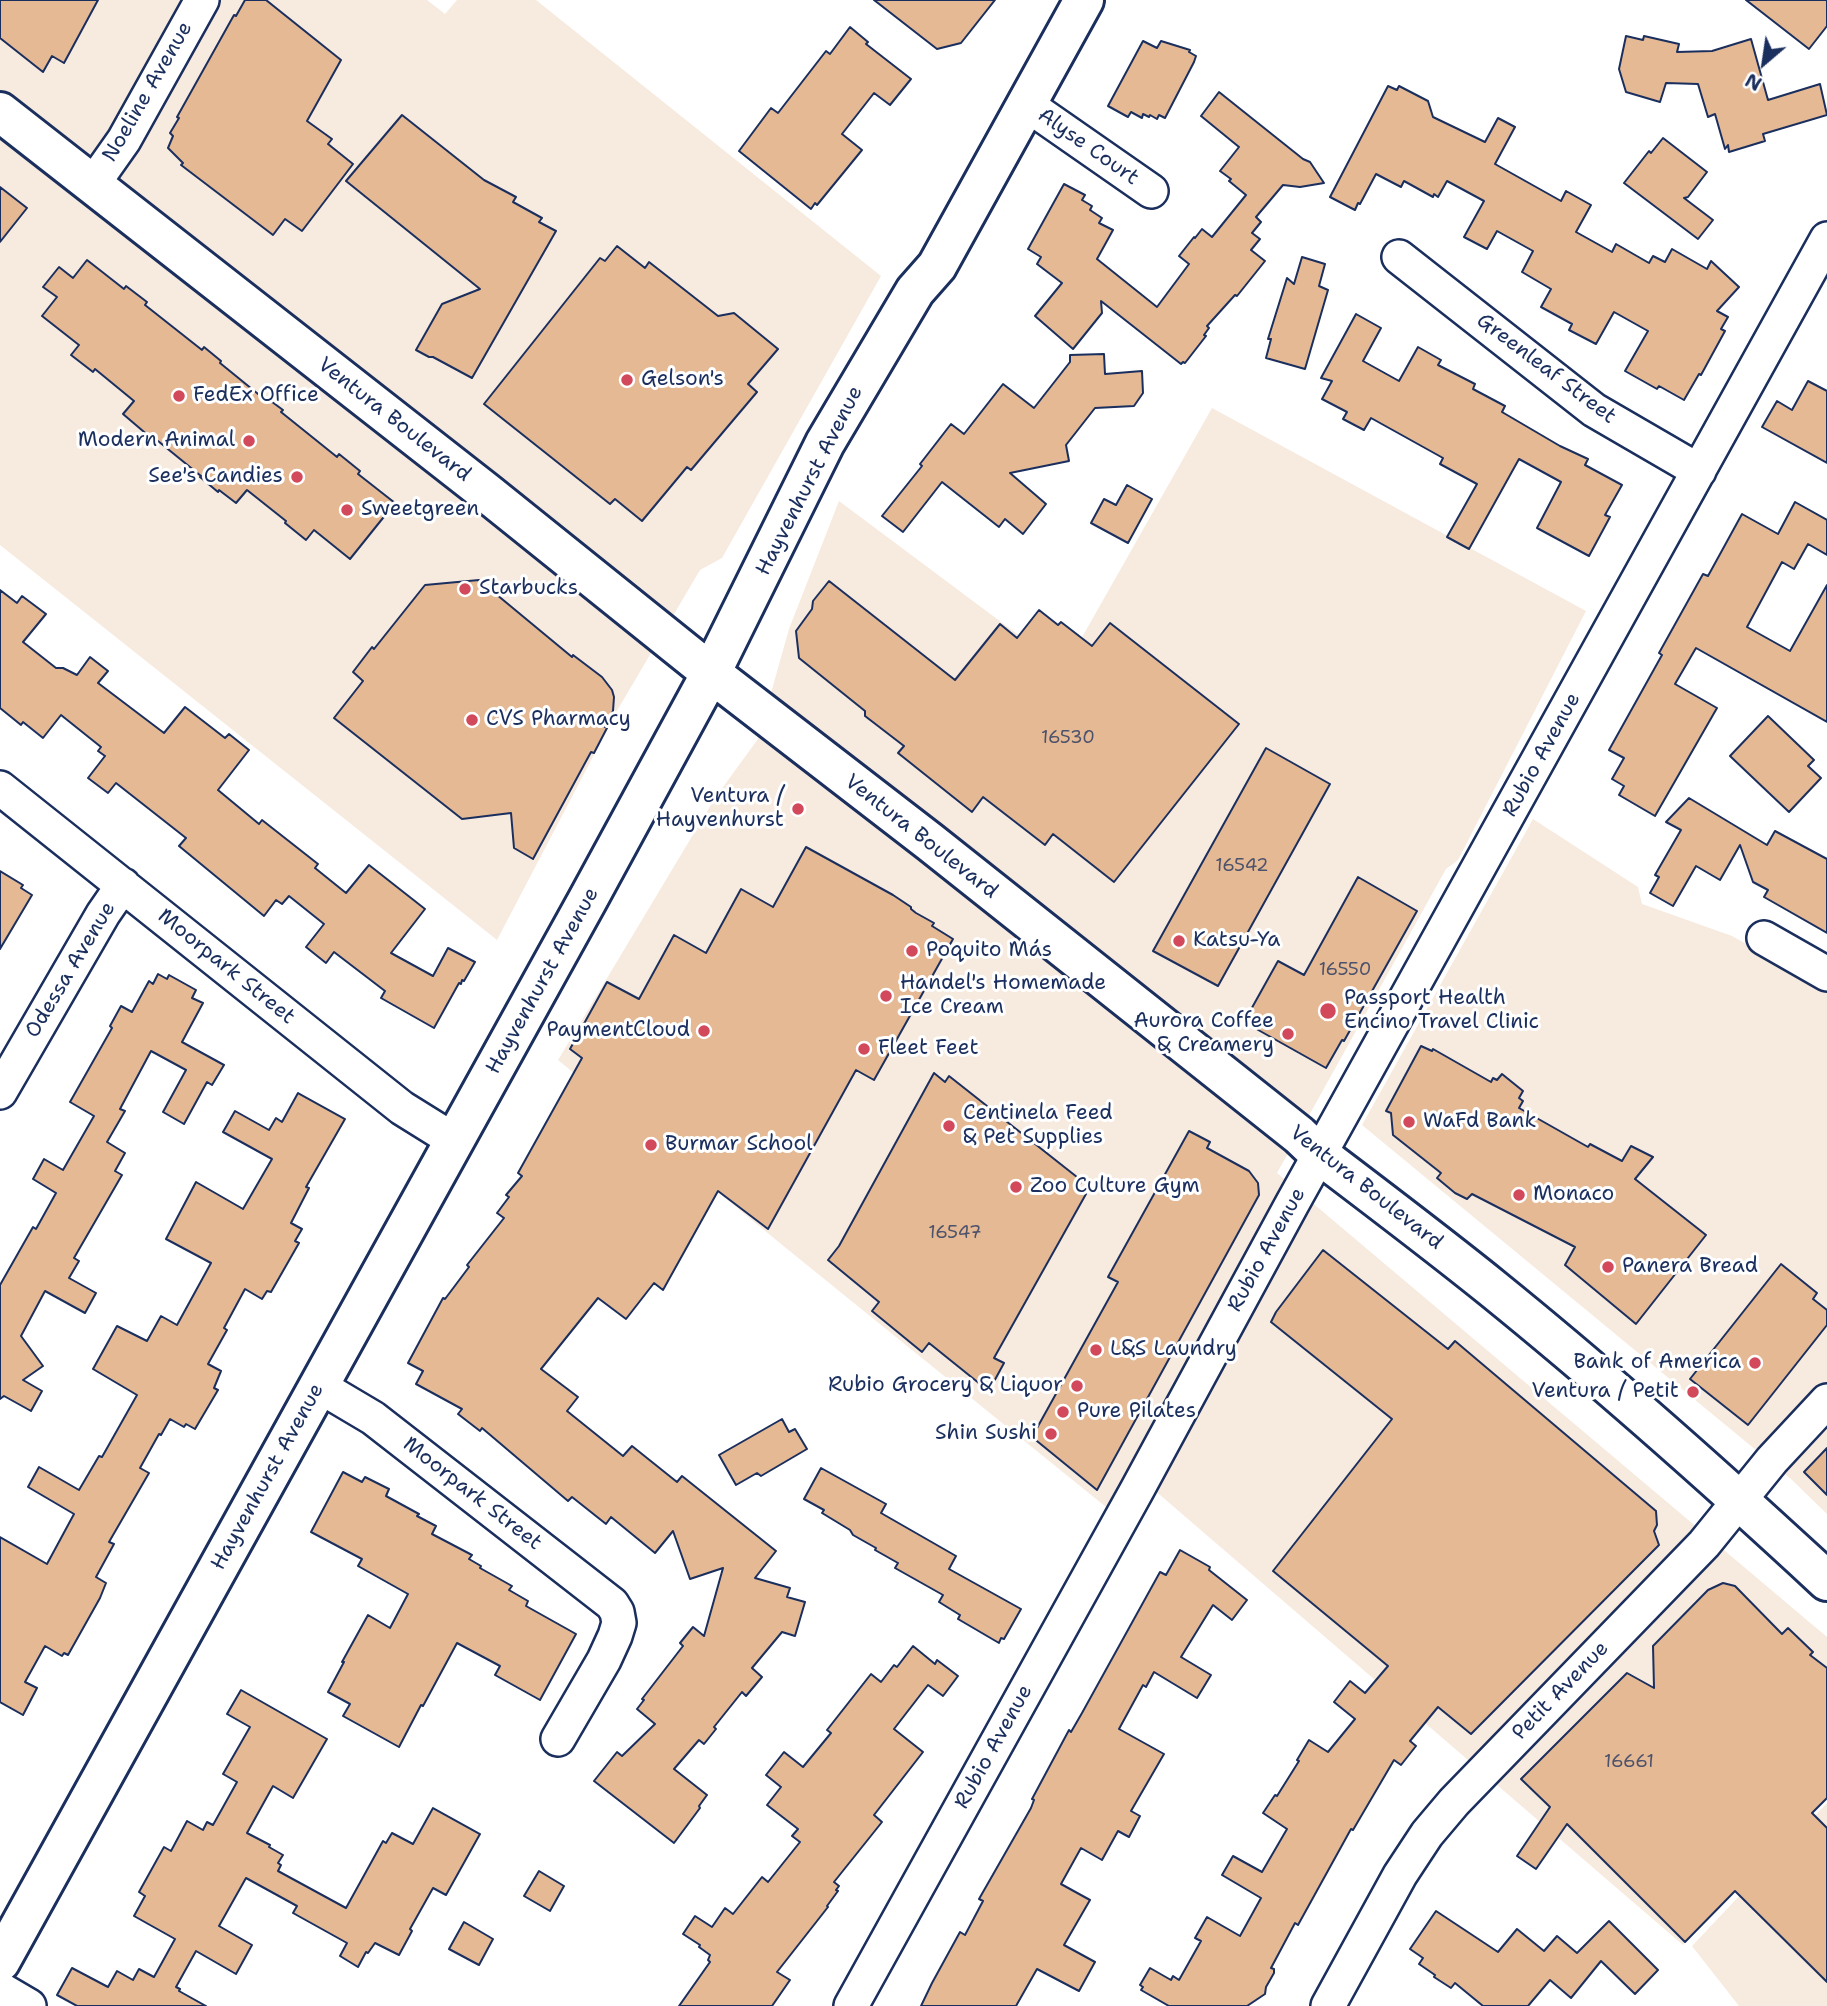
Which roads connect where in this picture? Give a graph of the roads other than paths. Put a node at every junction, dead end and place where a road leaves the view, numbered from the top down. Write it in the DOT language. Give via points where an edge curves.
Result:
graph roads {
  1 [pos="202,0"];
  2 [pos="1084,0"];
  3 [pos="1026,104"];
  4 [pos="0,112"];
  5 [pos="93,184"];
  6 [pos="1150,191"];
  7 [pos="1827,239"];
  8 [pos="1399,257"];
  9 [pos="1699,471"];
  10 [pos="711,673"];
  11 [pos="0,788"];
  12 [pos="123,885"];
  13 [pos="1764,938"];
  14 [pos="1827,974"];
  15 [pos="0,1092"];
  16 [pos="455,1141"];
  17 [pos="1320,1154"];
  18 [pos="319,1386"];
  19 [pos="1827,1401"];
  20 [pos="1740,1500"];
  21 [pos="1827,1581"];
  22 [pos="558,1739"];
  23 [pos="0,1962"];
  24 [pos="0,1989"];
  25 [pos="1340,2002"];
  26 [pos="29,2006"];
  27 [pos="851,2006"];
  1 -- 5 [label="street, Noeline Avenue" via="124,140"];
  2 -- 3 [label="main road, Hayvenhurst Avenue"];
  3 -- 6 [label="street, Alyse Court"];
  3 -- 10 [label="main road, Hayvenhurst Avenue" via="937,266 915,291 825,443"];
  4 -- 5 [label="main road, Ventura Boulevard"];
  5 -- 10 [label="main road, Ventura Boulevard"];
  7 -- 9 [label="street, Rubio Avenue"];
  8 -- 9 [label="street, Greenleaf Street" via="1594,410"];
  9 -- 17 [label="street, Rubio Avenue"];
  10 -- 16 [label="main road, Hayvenhurst Avenue"];
  10 -- 17 [label="main road, Ventura Boulevard"];
  11 -- 12 [label="street, Moorpark Street"];
  12 -- 15 [label="street, Odessa Avenue"];
  12 -- 16 [label="street, Moorpark Street" via="401,1108"];
  13 -- 14 [label="street"];
  16 -- 18 [label="main road, Hayvenhurst Avenue"];
  17 -- 20 [label="main road, Ventura Boulevard" via="1494,1289"];
  17 -- 27 [label="street, Rubio Avenue"];
  18 -- 22 [label="street, Moorpark Street" via="373,1418 612,1604 619,1623 615,1636"];
  18 -- 23 [label="main road, Hayvenhurst Avenue"];
  19 -- 20 [label="street, Petit Avenue"];
  20 -- 21 [label="main road, Ventura Boulevard"];
  20 -- 25 [label="street, Petit Avenue" via="1704,1544 1427,1834 1400,1875"];
  24 -- 26 [label="street"];
}
